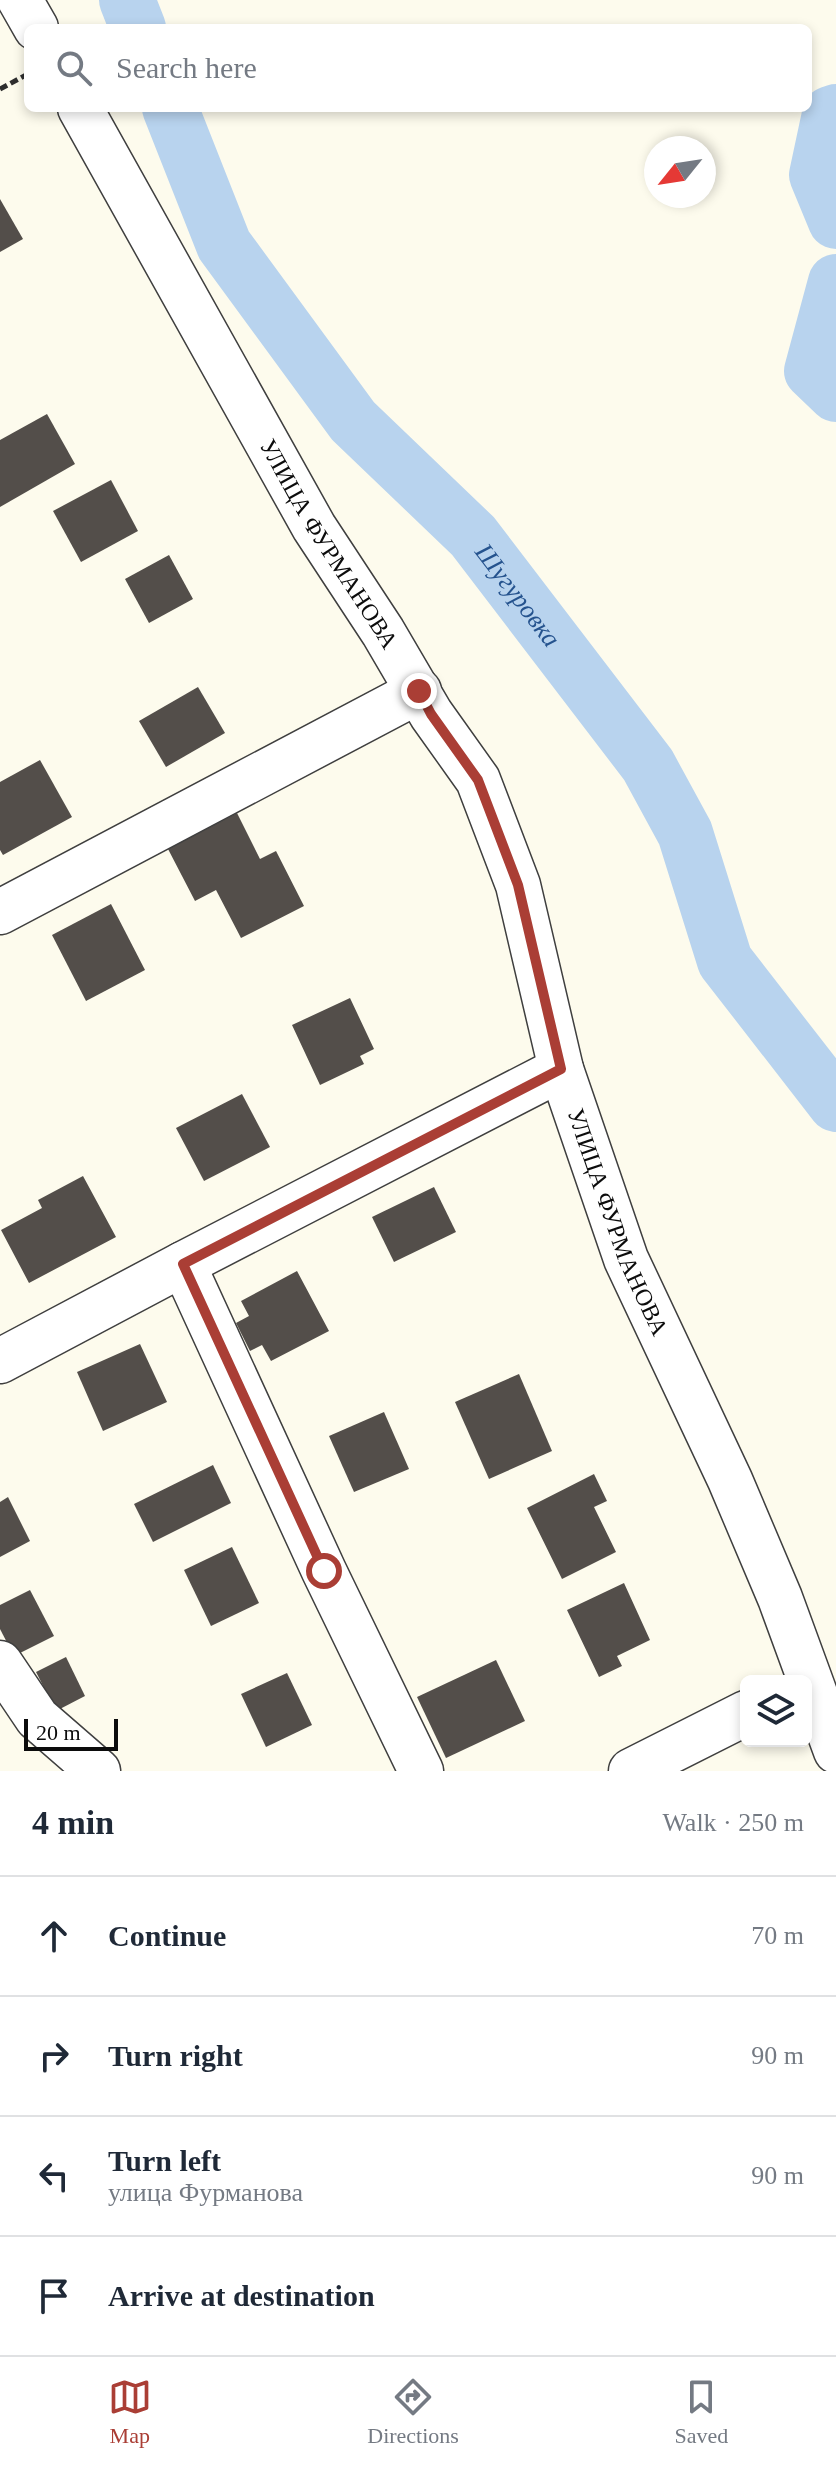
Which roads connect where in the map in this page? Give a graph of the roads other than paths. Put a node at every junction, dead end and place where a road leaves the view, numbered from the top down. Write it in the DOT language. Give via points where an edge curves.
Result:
graph roads {
  1 [pos="20,0"];
  2 [pos="34,24"];
  3 [pos="82,112"];
  4 [pos="419,691"];
  5 [pos="0,912"];
  6 [pos="561,1069"];
  7 [pos="183,1264"];
  8 [pos="0,1361"];
  9 [pos="0,1663"];
  10 [pos="806,1675"];
  11 [pos="812,1691"];
  12 [pos="740,1716"];
  13 [pos="836,1751"];
  14 [pos="98,1771"];
  15 [pos="421,1771"];
  16 [pos="631,1771"];
  1 -- 2 [label="street"];
  3 -- 4 [label="street, УЛИЦА ФУРМАНОВА" via="314,527"];
  4 -- 5 [label="street"];
  4 -- 6 [label="street, УЛИЦА ФУРМАНОВА" via="478,780 518,885"];
  6 -- 7 [label="street"];
  6 -- 10 [label="street, УЛИЦА ФУРМАНОВА" via="626,1259 730,1480"];
  7 -- 8 [label="street"];
  7 -- 15 [label="street"];
  9 -- 14 [label="street" via="37,1718"];
  11 -- 13 [label="street, УЛИЦА ФУРМАНОВА"];
  12 -- 16 [label="street"];
}
